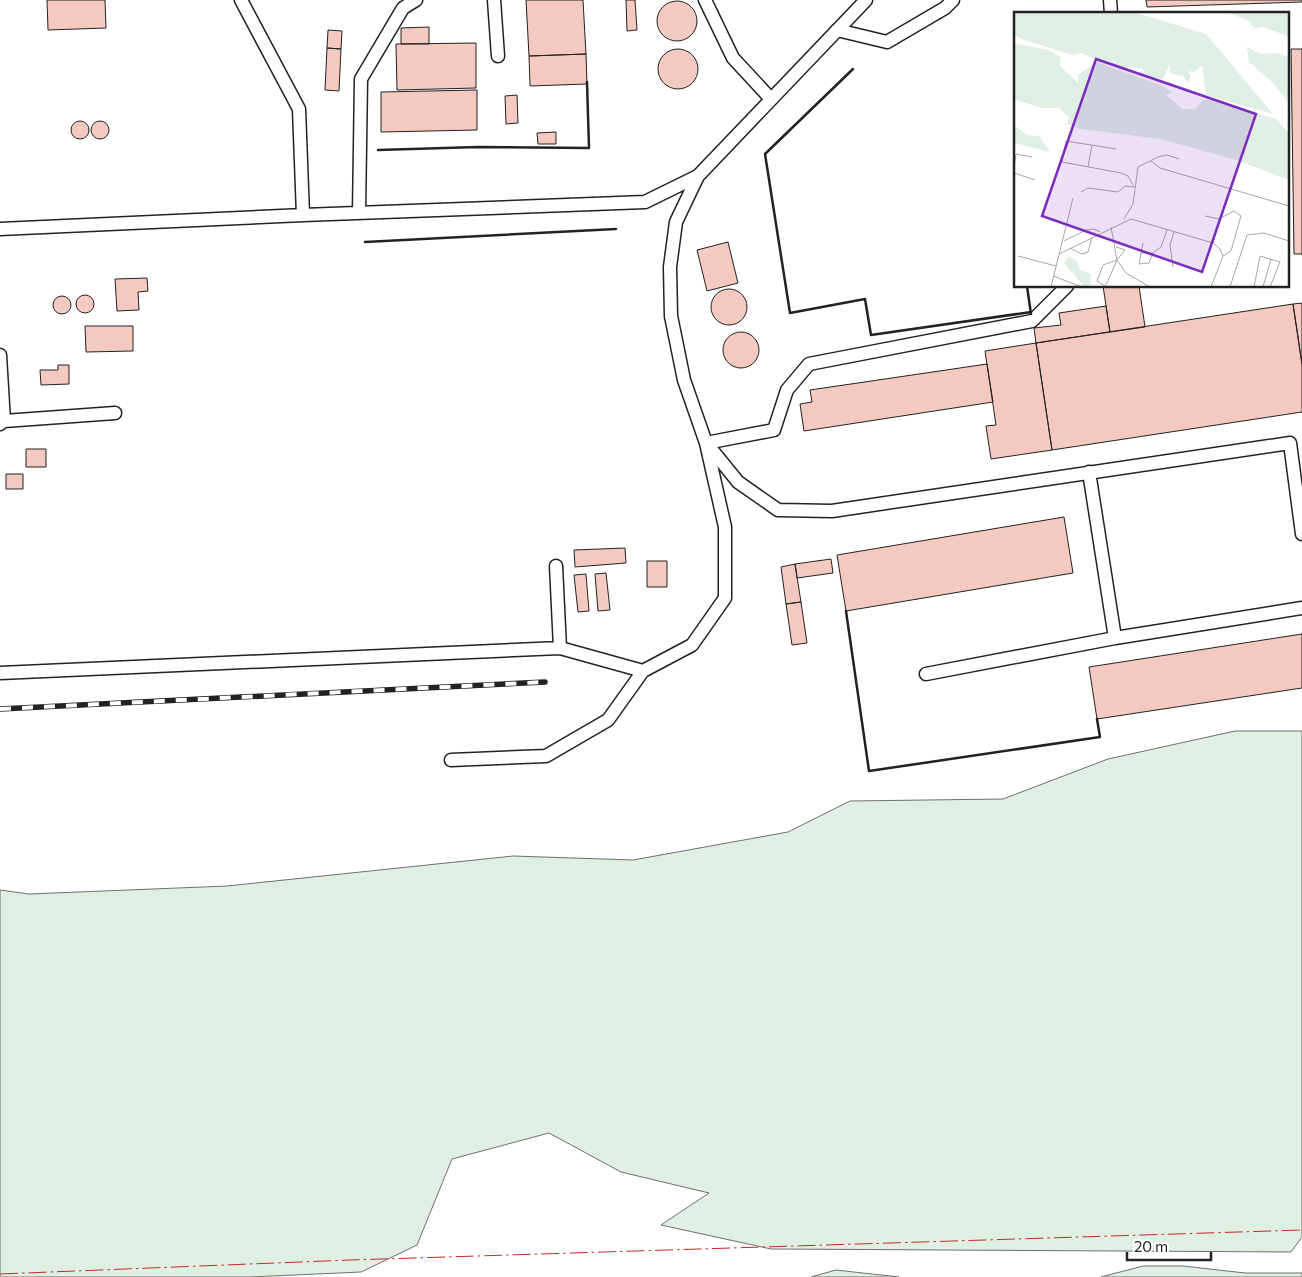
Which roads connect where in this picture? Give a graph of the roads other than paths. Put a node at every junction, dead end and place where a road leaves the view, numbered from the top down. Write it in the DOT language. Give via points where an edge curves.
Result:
graph roads {
  1 [pos="241,0"];
  2 [pos="416,0"];
  3 [pos="494,0"];
  4 [pos="705,0"];
  5 [pos="866,0"];
  6 [pos="952,0"];
  7 [pos="403,4"];
  8 [pos="837,30"];
  9 [pos="498,56"];
  10 [pos="771,99"];
  11 [pos="698,176"];
  12 [pos="359,213"];
  13 [pos="303,215"];
  14 [pos="0,229"];
  15 [pos="1065,288"];
  16 [pos="0,355"];
  17 [pos="115,413"];
  18 [pos="2,422"];
  19 [pos="706,443"];
  20 [pos="1089,472"];
  21 [pos="1302,534"];
  22 [pos="556,566"];
  23 [pos="1302,608"];
  24 [pos="1115,638"];
  25 [pos="560,648"];
  26 [pos="642,671"];
  27 [pos="0,673"];
  28 [pos="926,674"];
  29 [pos="451,760"];
  1 -- 13 [label="lane" via="299,109"];
  2 -- 7 [label="lane"];
  3 -- 9 [label="lane"];
  4 -- 10 [label="lane" via="732,58"];
  5 -- 8 [label="lane"];
  6 -- 8 [label="lane" via="945,8 887,42"];
  7 -- 12 [label="lane" via="361,78"];
  8 -- 10 [label="lane"];
  10 -- 11 [label="lane"];
  11 -- 12 [label="lane" via="646,202"];
  11 -- 19 [label="lane" via="676,222 670,266 671,316 684,380"];
  12 -- 13 [label="lane"];
  13 -- 14 [label="lane"];
  15 -- 19 [label="lane" via="1032,321 809,364 787,390 774,430"];
  16 -- 18 [label="lane"];
  17 -- 18 [label="lane"];
  19 -- 20 [label="lane" via="738,482 778,510 832,511"];
  19 -- 26 [label="lane" via="724,527 725,598 692,645"];
  20 -- 21 [label="lane" via="1290,443"];
  20 -- 24 [label="lane"];
  22 -- 25 [label="lane"];
  23 -- 24 [label="lane"];
  24 -- 28 [label="lane"];
  25 -- 26 [label="lane"];
  25 -- 27 [label="lane"];
  26 -- 29 [label="lane" via="608,720 546,756"];
}
